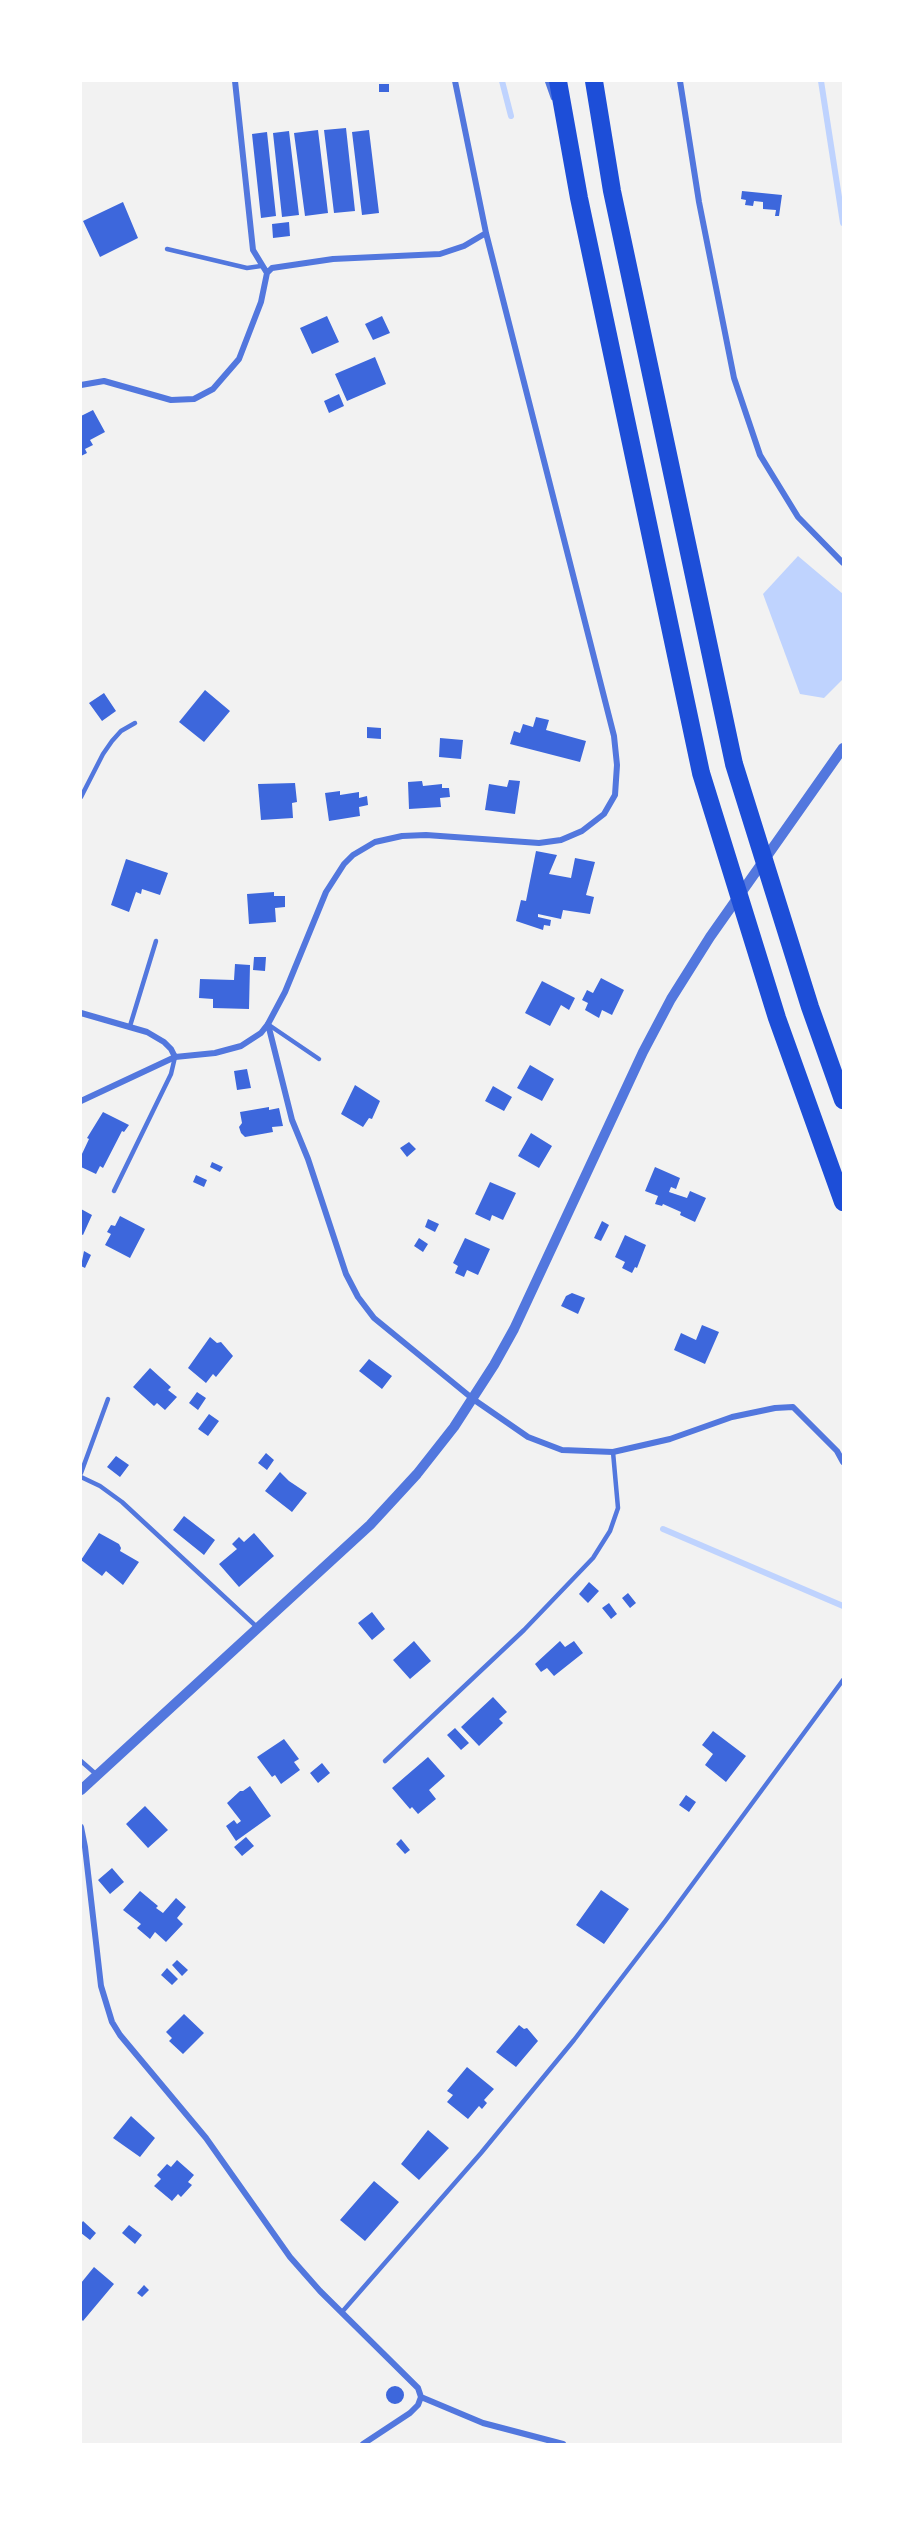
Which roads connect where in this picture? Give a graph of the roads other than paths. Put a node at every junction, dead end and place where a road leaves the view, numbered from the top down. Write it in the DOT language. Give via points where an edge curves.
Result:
graph roads {
  1 [pos="235,81"];
  2 [pos="455,81"];
  3 [pos="546,81"];
  4 [pos="558,81"];
  5 [pos="594,81"];
  6 [pos="680,81"];
  7 [pos="566,135"];
  8 [pos="486,233"];
  9 [pos="167,249"];
  10 [pos="261,267"];
  11 [pos="267,273"];
  12 [pos="81,385"];
  13 [pos="843,563"];
  14 [pos="135,723"];
  15 [pos="843,748"];
  16 [pos="81,797"];
  17 [pos="156,941"];
  18 [pos="81,1013"];
  19 [pos="268,1024"];
  20 [pos="130,1026"];
  21 [pos="175,1057"];
  22 [pos="319,1059"];
  23 [pos="843,1100"];
  24 [pos="81,1101"];
  25 [pos="114,1191"];
  26 [pos="843,1202"];
  27 [pos="108,1399"];
  28 [pos="473,1399"];
  29 [pos="613,1452"];
  30 [pos="843,1462"];
  31 [pos="81,1475"];
  32 [pos="258,1628"];
  33 [pos="843,1680"];
  34 [pos="81,1761"];
  35 [pos="385,1761"];
  36 [pos="97,1775"];
  37 [pos="81,1790"];
  38 [pos="81,1827"];
  39 [pos="342,2312"];
  40 [pos="421,2397"];
  41 [pos="363,2444"];
  42 [pos="563,2444"];
  1 -- 10 [label="street" via="253,250"];
  2 -- 8 [label="street"];
  3 -- 7 [label="lane"];
  4 -- 7 [label="highway"];
  5 -- 23 [label="highway" via="615,203 734,764"];
  6 -- 13 [label="street" via="734,378 760,455 798,517"];
  7 -- 26 [label="highway" via="701,772 777,1018"];
  8 -- 11 [label="street" via="440,254 333,259 282,265"];
  8 -- 19 [label="street" via="614,736 615,795 604,814 582,831 561,840 539,843 426,835 402,836 363,848 344,864 326,892"];
  9 -- 10 [label="lane" via="247,268"];
  10 -- 11 [label="street"];
  11 -- 12 [label="street" via="261,302 239,359 222,381 204,395 171,400 113,382"];
  14 -- 16 [label="lane" via="112,741"];
  15 -- 28 [label="street" via="671,999 514,1329"];
  17 -- 20 [label="lane"];
  18 -- 20 [label="street"];
  19 -- 21 [label="street" via="252,1040 235,1048"];
  19 -- 22 [label="lane"];
  19 -- 28 [label="street" via="292,1120 358,1298 374,1318"];
  20 -- 21 [label="street" via="164,1042"];
  21 -- 24 [label="street"];
  21 -- 25 [label="lane" via="171,1074"];
  27 -- 31 [label="lane"];
  28 -- 29 [label="street" via="528,1437 562,1450"];
  28 -- 32 [label="street" via="425,1465 384,1511"];
  29 -- 30 [label="street" via="732,1417 793,1407"];
  29 -- 35 [label="lane" via="618,1508 610,1531 593,1558 524,1630"];
  31 -- 32 [label="lane" via="122,1502"];
  32 -- 36 [label="street"];
  33 -- 39 [label="lane" via="574,2040"];
  34 -- 36 [label="lane"];
  36 -- 37 [label="street"];
  38 -- 39 [label="street" via="101,1986 112,2022 206,2138 290,2257"];
  39 -- 40 [label="street" via="411,2379"];
  40 -- 41 [label="street" via="410,2413"];
  40 -- 42 [label="street" via="483,2423"];
}
